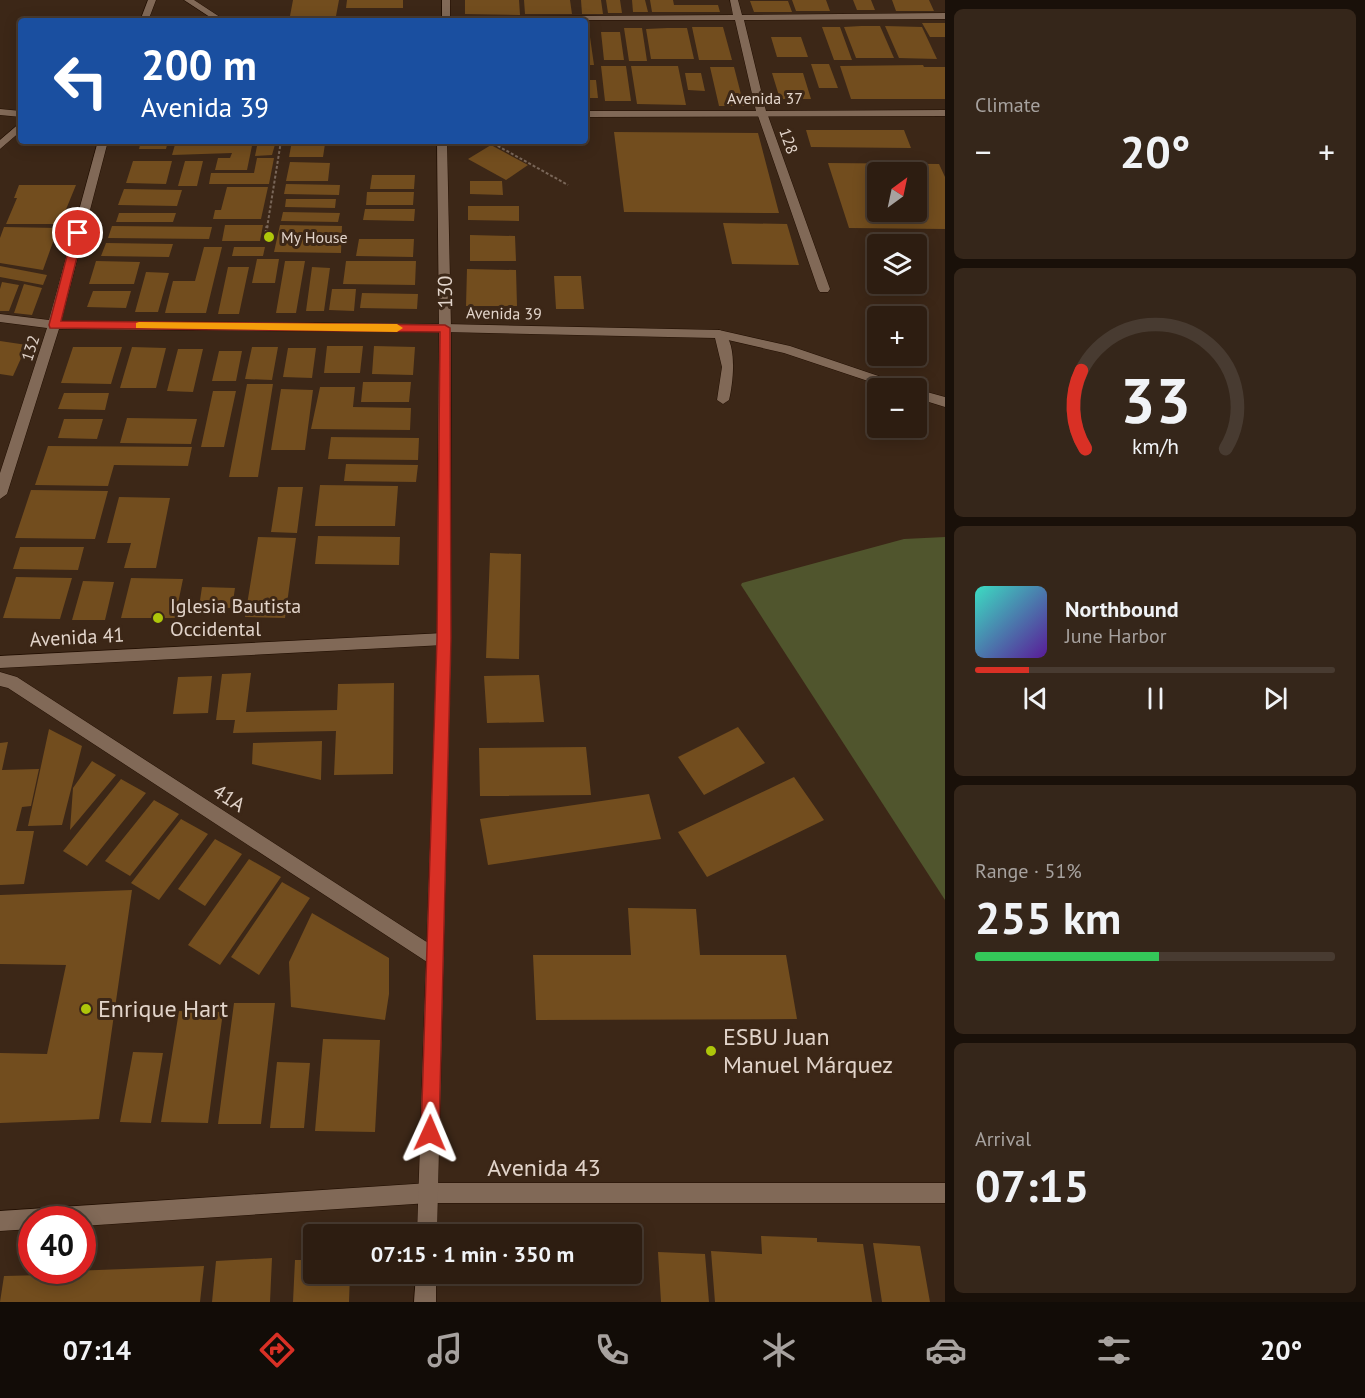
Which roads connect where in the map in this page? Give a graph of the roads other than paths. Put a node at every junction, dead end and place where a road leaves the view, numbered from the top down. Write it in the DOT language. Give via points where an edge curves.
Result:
graph roads {
  1 [pos="152,0"];
  2 [pos="188,0"];
  3 [pos="446,0"];
  4 [pos="734,0"];
  5 [pos="945,16"];
  6 [pos="145,18"];
  7 [pos="217,18"];
  8 [pos="446,18"];
  9 [pos="739,18"];
  10 [pos="588,20"];
  11 [pos="0,112"];
  12 [pos="762,113"];
  13 [pos="945,113"];
  14 [pos="18,114"];
  15 [pos="588,114"];
  16 [pos="18,128"];
  17 [pos="102,144"];
  18 [pos="442,144"];
  19 [pos="0,146"];
  20 [pos="824,289"];
  21 [pos="0,318"];
  22 [pos="54,325"];
  23 [pos="445,328"];
  24 [pos="719,334"];
  25 [pos="872,378"];
  26 [pos="927,396"];
  27 [pos="723,400"];
  28 [pos="945,402"];
  29 [pos="17,443"];
  30 [pos="0,463"];
  31 [pos="0,494"];
  32 [pos="444,639"];
  33 [pos="0,662"];
  34 [pos="0,679"];
  35 [pos="433,956"];
  36 [pos="429,1193"];
  37 [pos="945,1193"];
  38 [pos="0,1221"];
  39 [pos="427,1224"];
  40 [pos="426,1284"];
  41 [pos="425,1302"];
  1 -- 6 [label="street"];
  2 -- 7 [label="street"];
  3 -- 8 [label="street"];
  4 -- 9 [label="street, 128"];
  5 -- 9 [label="street"];
  9 -- 10 [label="street"];
  9 -- 12 [label="street, 128"];
  11 -- 14 [label="street"];
  12 -- 13 [label="street, Avenida 37"];
  12 -- 15 [label="street, Avenida 37"];
  12 -- 20 [label="street, 128"];
  16 -- 19 [label="street"];
  17 -- 22 [label="street, 132"];
  18 -- 23 [label="street, 130"];
  21 -- 22 [label="street, Avenida 39"];
  22 -- 23 [label="street, Avenida 39"];
  22 -- 29 [label="street, 132"];
  23 -- 24 [label="street, Avenida 39"];
  23 -- 32 [label="street, 130"];
  24 -- 25 [label="street, Avenida 39" via="786,349"];
  24 -- 27 [label="street" via="729,377"];
  26 -- 28 [label="street"];
  29 -- 30 [label="street"];
  29 -- 31 [label="street, 132"];
  32 -- 33 [label="street, Avenida 41"];
  32 -- 35 [label="street, 130"];
  34 -- 35 [label="street, 41A" via="12,682"];
  35 -- 36 [label="street, 130"];
  36 -- 37 [label="street, Avenida 43"];
  36 -- 38 [label="street, Avenida 43"];
  36 -- 39 [label="street, 130"];
  40 -- 41 [label="street"];
}
